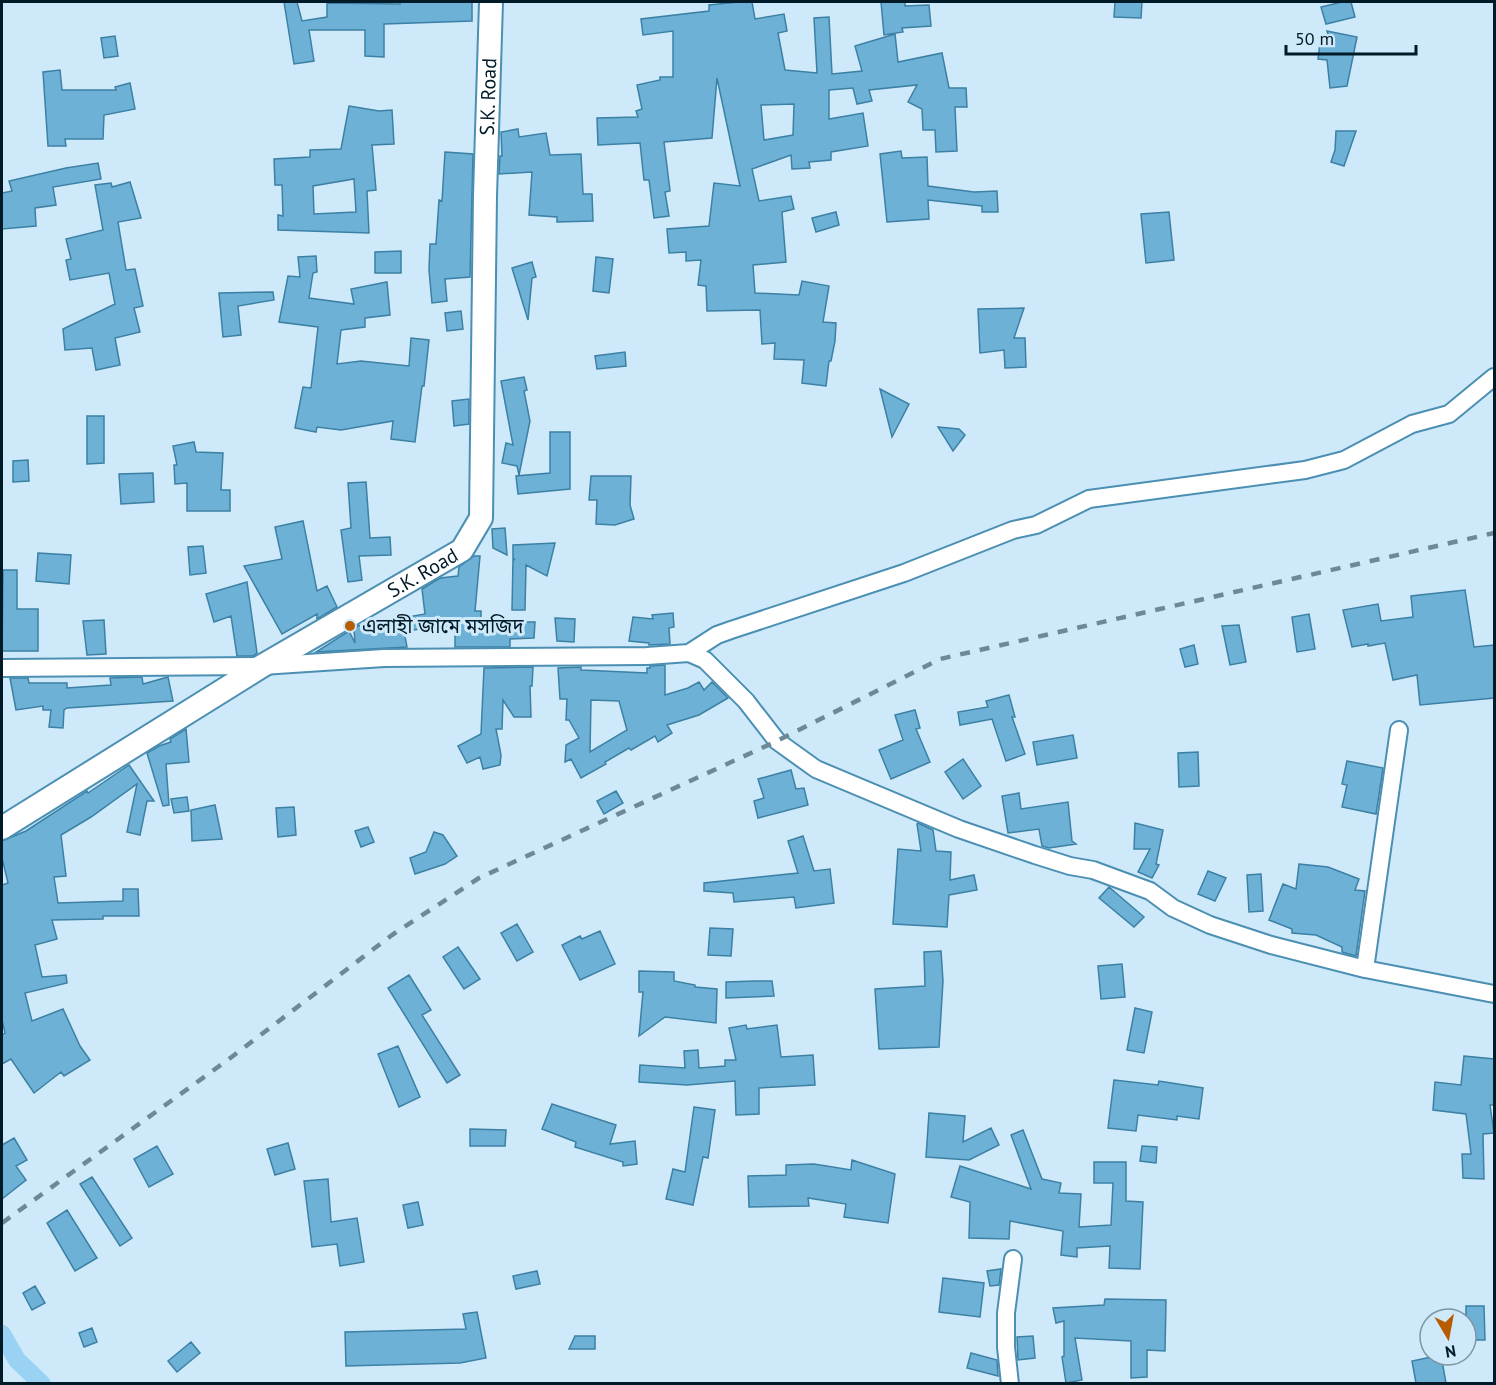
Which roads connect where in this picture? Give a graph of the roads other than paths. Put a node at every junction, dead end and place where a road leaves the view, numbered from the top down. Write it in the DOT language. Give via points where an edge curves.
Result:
graph roads {
  1 [pos="490,2"];
  2 [pos="1494,377"];
  3 [pos="689,653"];
  4 [pos="262,666"];
  5 [pos="2,668"];
  6 [pos="1400,730"];
  7 [pos="2,828"];
  8 [pos="1365,969"];
  9 [pos="1494,994"];
  10 [pos="1013,1259"];
  11 [pos="1010,1383"];
  1 -- 4 [label="main road, S.K. Road" via="482,518 462,550"];
  2 -- 3 [label="street" via="1449,414 1412,424 1344,460 1305,470 1089,498 1036,525 717,635"];
  3 -- 4 [label="street" via="384,658"];
  3 -- 8 [label="street" via="705,660 746,701 777,741 816,770 959,829 1150,891 1173,908 1210,925"];
  4 -- 5 [label="street"];
  4 -- 7 [label="main road, S.K. Road"];
  6 -- 8 [label="street"];
  8 -- 9 [label="street"];
  10 -- 11 [label="street" via="1006,1313"];
}
